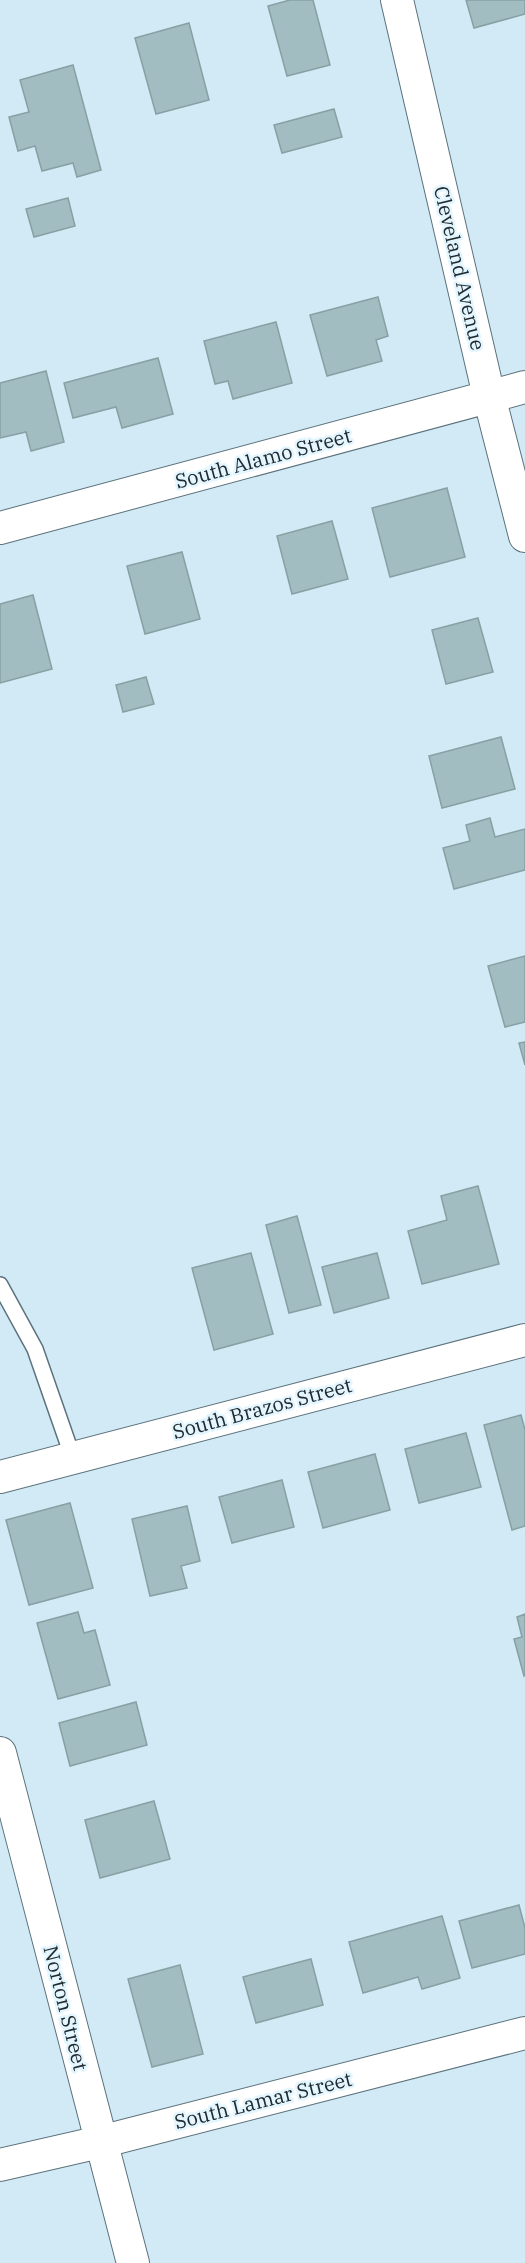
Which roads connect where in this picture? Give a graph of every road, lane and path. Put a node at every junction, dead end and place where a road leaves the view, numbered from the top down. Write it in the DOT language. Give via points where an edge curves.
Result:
graph roads {
  1 [pos="397,0"];
  2 [pos="525,387"];
  3 [pos="489,396"];
  4 [pos="0,528"];
  5 [pos="525,536"];
  6 [pos="0,1286"];
  7 [pos="525,1340"];
  8 [pos="73,1458"];
  9 [pos="0,1477"];
  10 [pos="0,1753"];
  11 [pos="525,2033"];
  12 [pos="100,2142"];
  13 [pos="0,2165"];
  14 [pos="133,2263"];
  1 -- 3 [label="street, Cleveland Avenue"];
  2 -- 3 [label="street, South Alamo Street"];
  3 -- 4 [label="street, South Alamo Street"];
  3 -- 5 [label="street, Cleveland Avenue"];
  6 -- 8 [label="lane" via="35,1349"];
  7 -- 8 [label="street, South Brazos Street"];
  8 -- 9 [label="street, South Brazos Street"];
  10 -- 12 [label="street, Norton Street"];
  11 -- 12 [label="street, South Lamar Street"];
  12 -- 13 [label="street, South Lamar Street"];
  12 -- 14 [label="street, Norton Street"];
}
